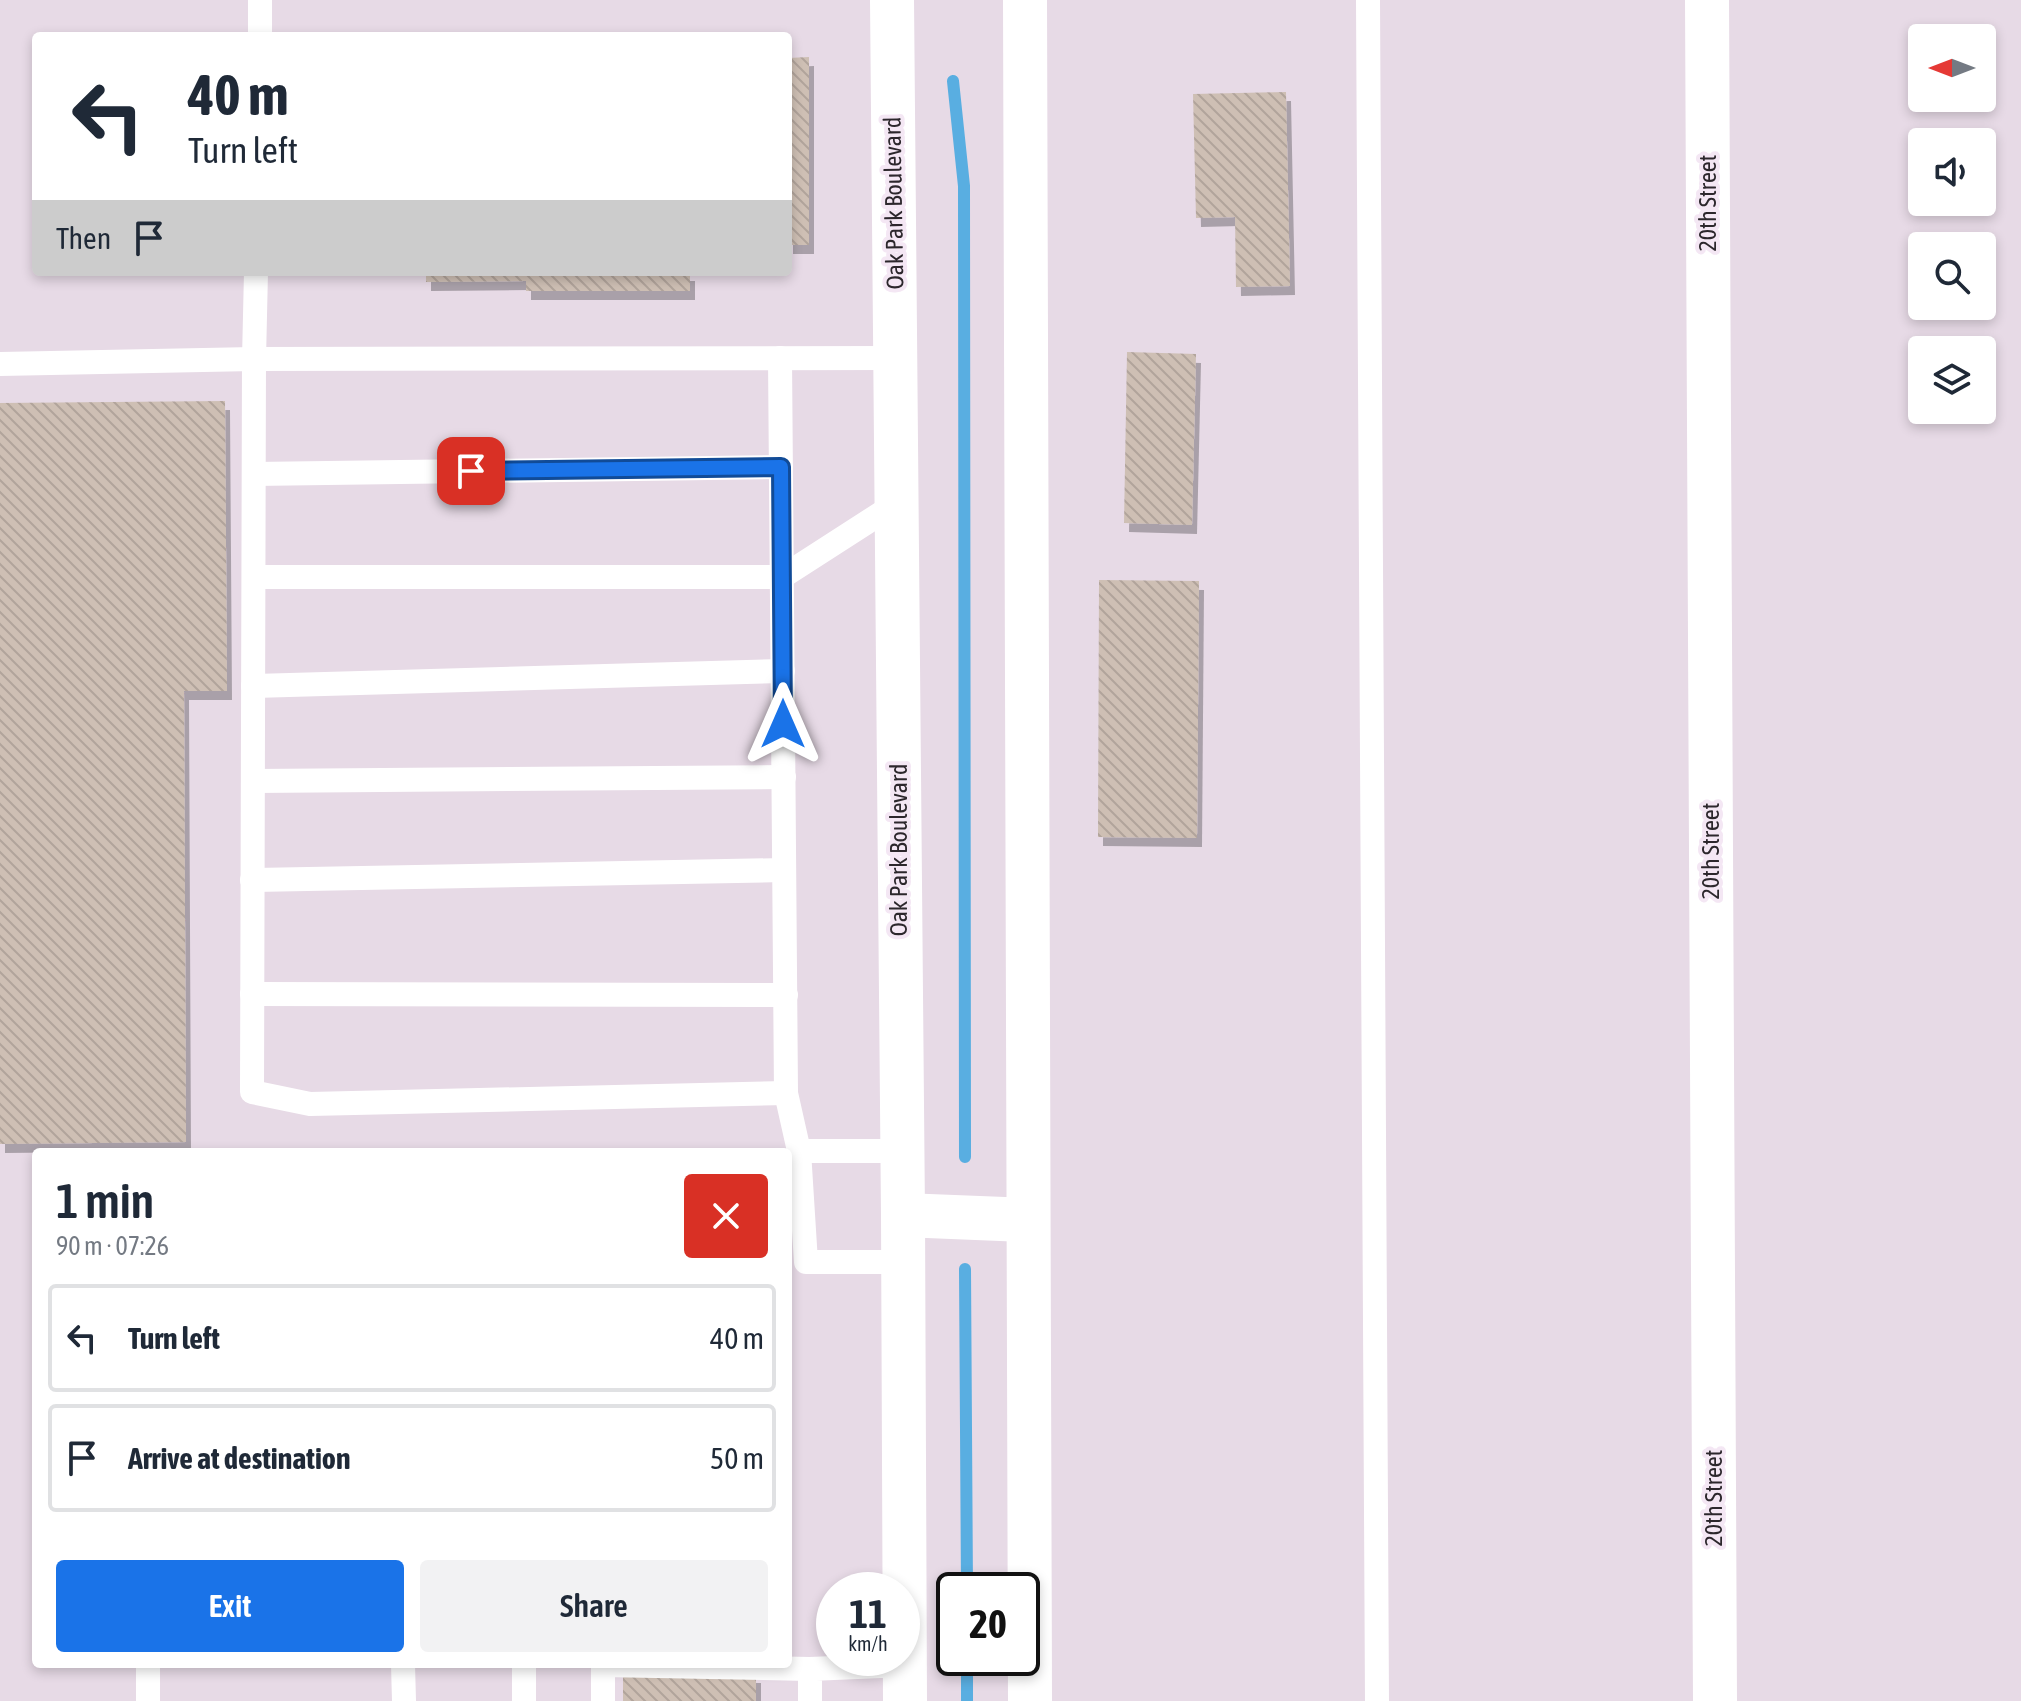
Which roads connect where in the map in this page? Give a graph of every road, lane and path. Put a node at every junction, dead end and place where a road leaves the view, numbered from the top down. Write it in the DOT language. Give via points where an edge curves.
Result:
graph roads {
  1 [pos="260,0"];
  2 [pos="892,0"];
  3 [pos="1025,0"];
  4 [pos="1368,0"];
  5 [pos="1707,0"];
  6 [pos="260,32"];
  7 [pos="256,276"];
  8 [pos="780,358"];
  9 [pos="895,358"];
  10 [pos="254,359"];
  11 [pos="0,364"];
  12 [pos="781,467"];
  13 [pos="254,474"];
  14 [pos="897,503"];
  15 [pos="254,577"];
  16 [pos="782,577"];
  17 [pos="783,671"];
  18 [pos="253,686"];
  19 [pos="784,777"];
  20 [pos="253,781"];
  21 [pos="784,870"];
  22 [pos="252,880"];
  23 [pos="252,994"];
  24 [pos="786,995"];
  25 [pos="786,1093"];
  26 [pos="799,1151"];
  27 [pos="902,1151"];
  28 [pos="795,1203"];
  29 [pos="903,1215"];
  30 [pos="1027,1220"];
  31 [pos="903,1262"];
  32 [pos="148,1668"];
  33 [pos="403,1668"];
  34 [pos="524,1668"];
  35 [pos="603,1668"];
  36 [pos="758,1668"];
  37 [pos="810,1669"];
  38 [pos="905,1683"];
  39 [pos="148,1701"];
  40 [pos="404,1701"];
  41 [pos="524,1701"];
  42 [pos="603,1701"];
  43 [pos="810,1701"];
  44 [pos="1030,1701"];
  45 [pos="1377,1701"];
  46 [pos="1715,1701"];
  1 -- 6 [label="lane"];
  2 -- 9 [label="street, Oak Park Boulevard"];
  3 -- 30 [label="street"];
  4 -- 45 [label="lane"];
  5 -- 46 [label="street, 20th Street"];
  7 -- 10 [label="lane"];
  8 -- 9 [label="lane"];
  8 -- 10 [label="lane"];
  8 -- 12 [label="lane"];
  9 -- 14 [label="street, Oak Park Boulevard"];
  10 -- 11 [label="lane"];
  10 -- 13 [label="lane"];
  12 -- 13 [label="lane"];
  12 -- 16 [label="lane"];
  13 -- 15 [label="lane"];
  14 -- 16 [label="lane"];
  14 -- 27 [label="street, Oak Park Boulevard"];
  15 -- 16 [label="lane"];
  15 -- 18 [label="lane"];
  16 -- 17 [label="lane"];
  17 -- 18 [label="lane"];
  17 -- 19 [label="lane"];
  18 -- 20 [label="lane"];
  19 -- 20 [label="lane"];
  19 -- 21 [label="lane"];
  20 -- 22 [label="lane"];
  21 -- 22 [label="lane"];
  21 -- 24 [label="lane"];
  22 -- 23 [label="lane"];
  23 -- 24 [label="lane"];
  23 -- 25 [label="lane" via="252,1092 310,1104"];
  24 -- 25 [label="lane"];
  25 -- 26 [label="lane"];
  26 -- 27 [label="lane"];
  26 -- 28 [label="lane"];
  27 -- 29 [label="street, Oak Park Boulevard"];
  28 -- 31 [label="lane" via="806,1262"];
  29 -- 30 [label="street"];
  29 -- 31 [label="street, Oak Park Boulevard"];
  30 -- 44 [label="street"];
  31 -- 38 [label="street, Oak Park Boulevard"];
  32 -- 39 [label="lane"];
  33 -- 40 [label="lane"];
  34 -- 41 [label="lane"];
  35 -- 42 [label="lane"];
  36 -- 37 [label="lane"];
  37 -- 38 [label="lane"];
  37 -- 43 [label="lane"];
}
